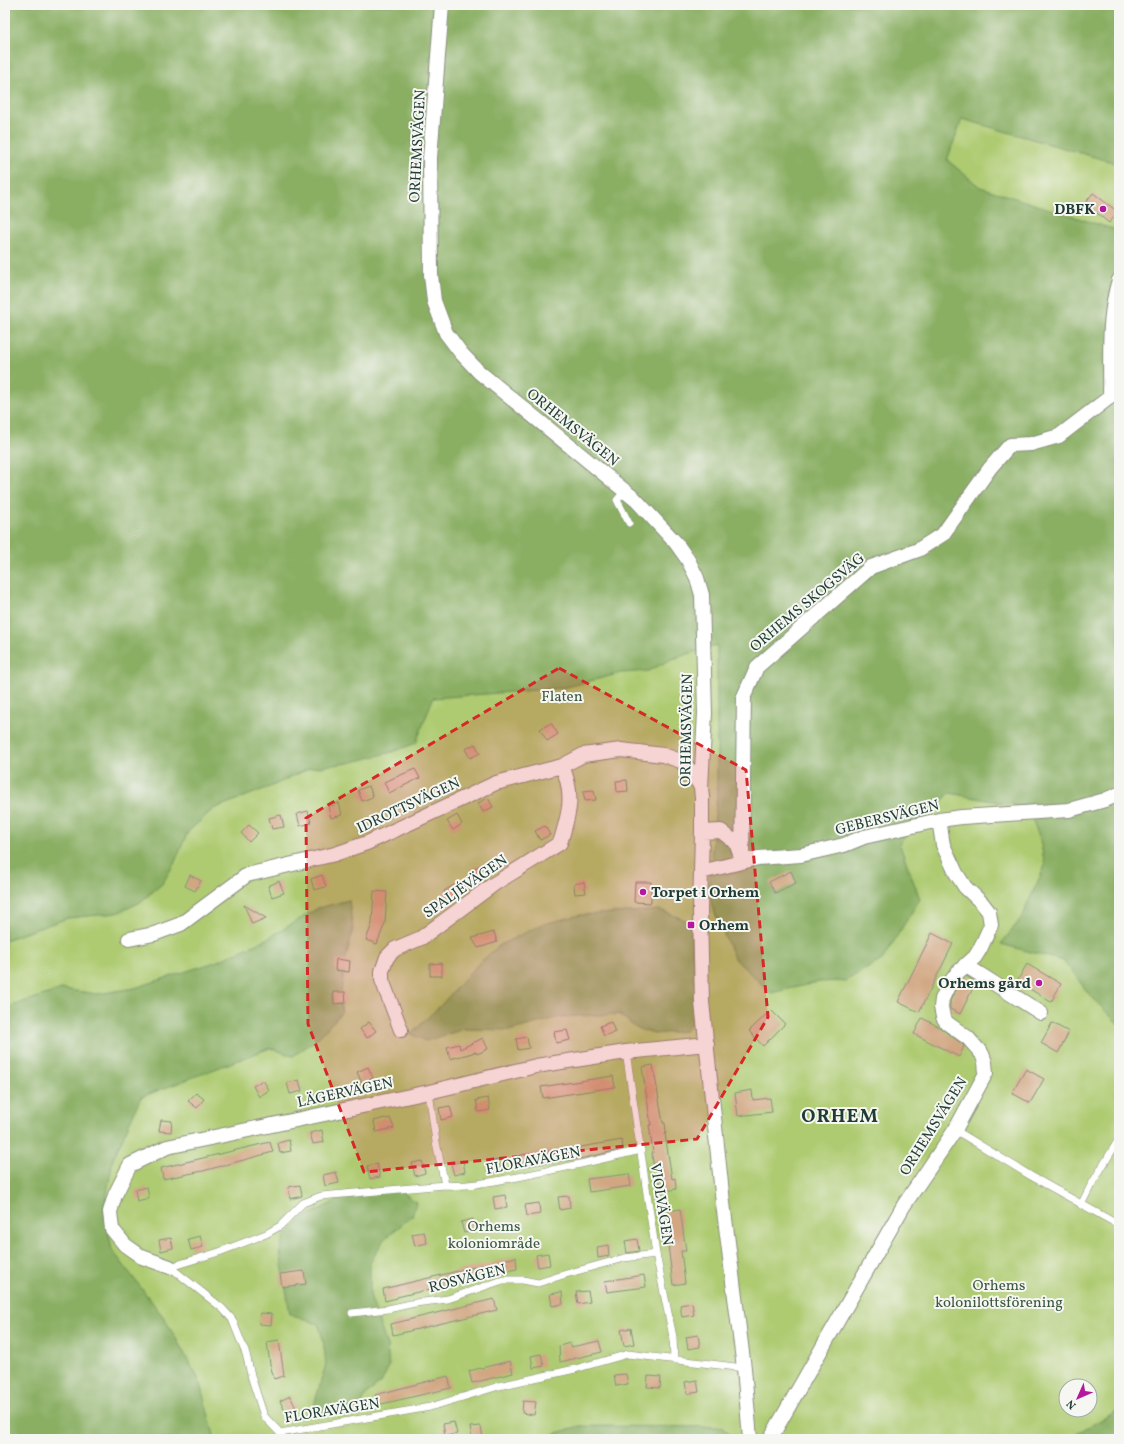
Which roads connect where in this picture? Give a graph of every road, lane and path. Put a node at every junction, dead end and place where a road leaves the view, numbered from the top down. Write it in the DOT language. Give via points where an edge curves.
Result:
graph roads {
  1 [pos="442,5"];
  2 [pos="1119,280"];
  3 [pos="625,491"];
  4 [pos="629,523"];
  5 [pos="562,766"];
  6 [pos="701,787"];
  7 [pos="1119,794"];
  8 [pos="939,820"];
  9 [pos="702,832"];
  10 [pos="742,861"];
  11 [pos="701,872"];
  12 [pos="129,939"];
  13 [pos="965,965"];
  14 [pos="1041,1013"];
  15 [pos="400,1030"];
  16 [pos="707,1044"];
  17 [pos="626,1052"];
  18 [pos="429,1092"];
  19 [pos="955,1130"];
  20 [pos="1119,1139"];
  21 [pos="640,1150"];
  22 [pos="445,1185"];
  23 [pos="1082,1205"];
  24 [pos="1119,1225"];
  25 [pos="656,1254"];
  26 [pos="170,1267"];
  27 [pos="352,1313"];
  28 [pos="674,1360"];
  29 [pos="744,1368"];
  30 [pos="750,1439"];
  31 [pos="770,1439"];
  1 -- 3 [label="street, ORHEMSVÄGEN" via="430,158 430,275 434,301 446,333 460,353 479,372"];
  2 -- 10 [label="street, ORHEMS SKOGSVÄG" via="1110,326 1110,397 1059,436 1031,444 1010,445 990,468 943,534 918,550 871,567 757,667 744,696"];
  3 -- 4 [label="lane" via="617,500"];
  3 -- 6 [label="street, ORHEMSVÄGEN" via="676,543 697,578 702,595 705,713"];
  5 -- 6 [label="street, IDROTTSVÄGEN" via="583,755 621,750 663,755 681,761"];
  5 -- 12 [label="street, IDROTTSVÄGEN" via="496,783 367,843 335,854 247,875 181,924 154,934"];
  5 -- 15 [label="street, SPALJÉVÄGEN" via="570,793 569,814 560,843 494,884 421,938 395,949 387,957 382,980"];
  6 -- 9 [label="street, ORHEMSVÄGEN"];
  7 -- 8 [label="street, GEBERSVÄGEN" via="1068,810"];
  8 -- 10 [label="street, GEBERSVÄGEN" via="801,855"];
  8 -- 13 [label="street, ORHEMSVÄGEN" via="943,845 956,873 965,887 989,912 991,925 975,957"];
  9 -- 10 [label="street" via="721,831 736,843"];
  9 -- 11 [label="street, ORHEMSVÄGEN"];
  10 -- 11 [label="street"];
  11 -- 16 [label="street, ORHEMSVÄGEN" via="702,1002"];
  13 -- 14 [label="street"];
  13 -- 19 [label="street, ORHEMSVÄGEN" via="948,984 940,1008 947,1024 968,1038 982,1054 986,1073"];
  16 -- 17 [label="street, LÄGERVÄGEN"];
  16 -- 29 [label="street, ORHEMSVÄGEN" via="723,1203"];
  17 -- 18 [label="street, LÄGERVÄGEN" via="536,1066"];
  17 -- 21 [label="lane, VIOLVÄGEN"];
  18 -- 22 [label="lane"];
  18 -- 26 [label="street, LÄGERVÄGEN" via="167,1147 130,1165 115,1195 110,1212 112,1229 125,1245 142,1257"];
  19 -- 23 [label="lane"];
  19 -- 31 [label="street, ORHEMSVÄGEN" via="904,1205"];
  20 -- 23 [label="lane"];
  21 -- 22 [label="lane, FLORAVÄGEN" via="557,1170 496,1181"];
  21 -- 25 [label="lane, VIOLVÄGEN"];
  22 -- 26 [label="lane, FLORAVÄGEN" via="321,1196 303,1203 280,1226 266,1234 220,1252"];
  23 -- 24 [label="lane"];
  25 -- 27 [label="lane, ROSVÄGEN" via="624,1258 538,1283 503,1280 448,1299"];
  25 -- 28 [label="lane, VIOLVÄGEN" via="673,1337"];
  26 -- 28 [label="lane, FLORAVÄGEN" via="222,1308 232,1319 246,1354 264,1416 280,1433 430,1407 499,1386 575,1370 628,1354"];
  28 -- 29 [label="lane, FLORAVÄGEN"];
  29 -- 30 [label="street, ORHEMSVÄGEN"];
}
